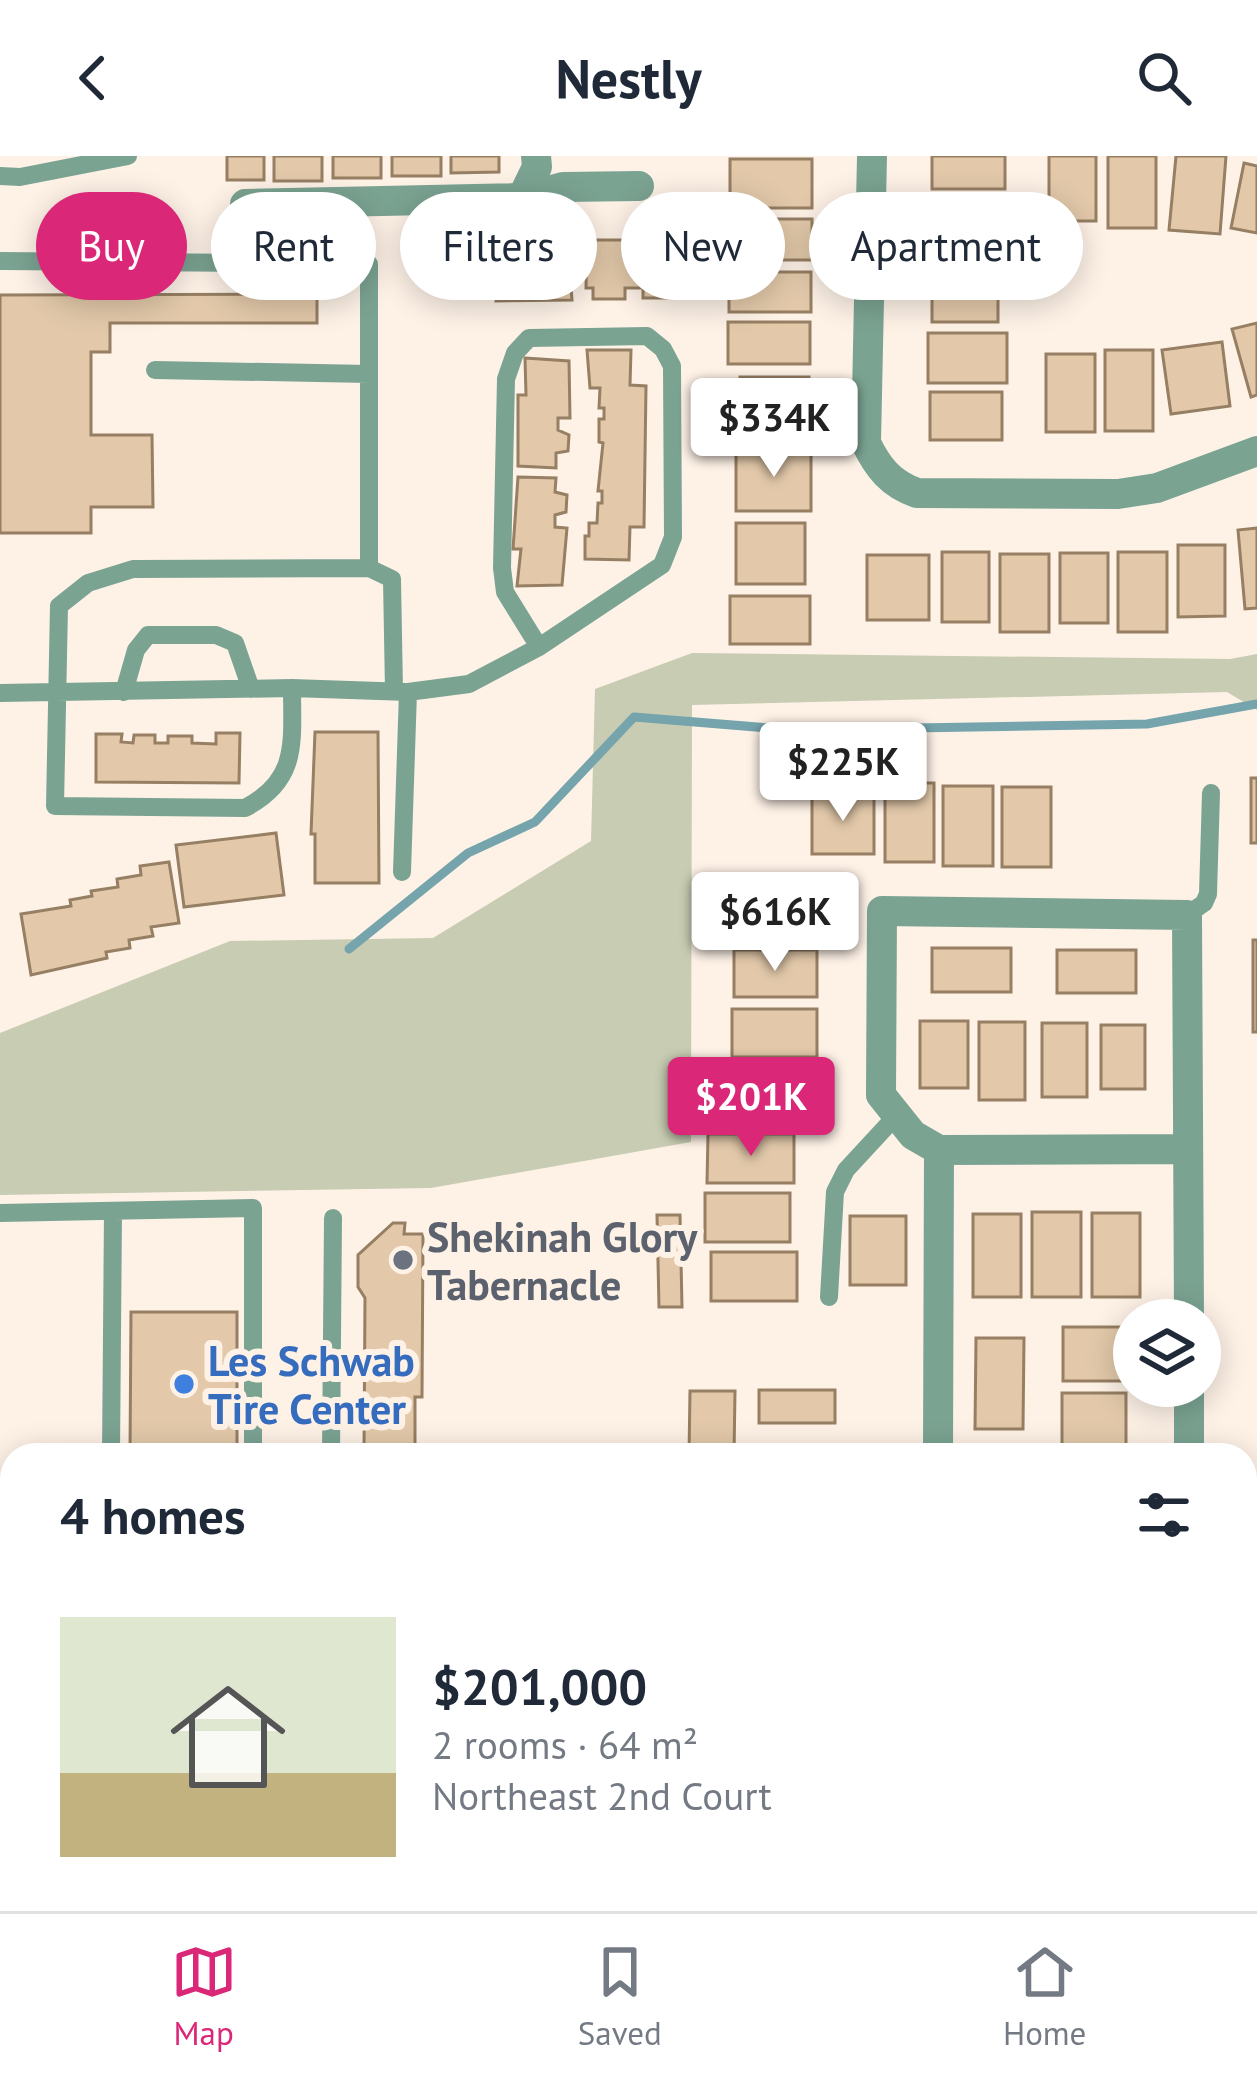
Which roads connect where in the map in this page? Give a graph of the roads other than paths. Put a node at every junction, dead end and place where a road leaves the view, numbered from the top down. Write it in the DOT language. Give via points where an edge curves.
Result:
graph roads {
  1 [pos="128,156"];
  2 [pos="536,156"];
  3 [pos="872,156"];
  4 [pos="0,176"];
  5 [pos="639,187"];
  6 [pos="525,192"];
  7 [pos="544,192"];
  8 [pos="0,260"];
  9 [pos="155,370"];
  10 [pos="368,374"];
  11 [pos="1257,451"];
  12 [pos="369,568"];
  13 [pos="539,647"];
  14 [pos="292,688"];
  15 [pos="251,689"];
  16 [pos="124,692"];
  17 [pos="401,692"];
  18 [pos="0,693"];
  19 [pos="56,694"];
  20 [pos="1211,793"];
  21 [pos="402,872"];
  22 [pos="1187,915"];
  23 [pos="895,1117"];
  24 [pos="1188,1149"];
  25 [pos="939,1150"];
  26 [pos="113,1211"];
  27 [pos="0,1214"];
  28 [pos="334,1217"];
  29 [pos="829,1297"];
  30 [pos="1189,1299"];
  31 [pos="1189,1407"];
  32 [pos="111,1443"];
  33 [pos="253,1443"];
  34 [pos="331,1443"];
  35 [pos="938,1443"];
  36 [pos="1189,1443"];
  37 [pos="0,1728"];
  38 [pos="0,1782"];
  1 -- 4 [label="lane"];
  2 -- 6 [label="street"];
  3 -- 11 [label="street" via="866,443 900,487 1118,494"];
  5 -- 7 [label="street"];
  8 -- 10 [label="lane" via="368,264"];
  9 -- 10 [label="lane"];
  10 -- 12 [label="lane"];
  12 -- 17 [label="lane" via="392,579"];
  12 -- 19 [label="lane" via="133,569 88,583 59,606"];
  13 -- 13 [label="lane" via="505,592 502,568 506,379 515,353 529,338 647,336 672,366 673,537 662,565"];
  13 -- 17 [label="lane" via="469,684"];
  14 -- 15 [label="lane"];
  14 -- 17 [label="lane"];
  14 -- 19 [label="lane" via="288,765 268,796 245,808 55,806"];
  15 -- 16 [label="lane"];
  15 -- 16 [label="lane" via="236,643 216,635 148,635"];
  16 -- 19 [label="lane"];
  17 -- 21 [label="lane"];
  18 -- 19 [label="lane"];
  20 -- 22 [label="lane" via="1208,894"];
  22 -- 23 [label="street" via="882,911 879,1069 881,1095"];
  22 -- 24 [label="street"];
  23 -- 25 [label="street"];
  23 -- 29 [label="lane" via="835,1192"];
  24 -- 25 [label="street"];
  24 -- 30 [label="street"];
  25 -- 35 [label="street"];
  26 -- 27 [label="lane"];
  26 -- 32 [label="lane"];
  26 -- 33 [label="lane" via="253,1208"];
  28 -- 34 [label="lane"];
  31 -- 36 [label="street"];
  37 -- 38 [label="lane"];
}
